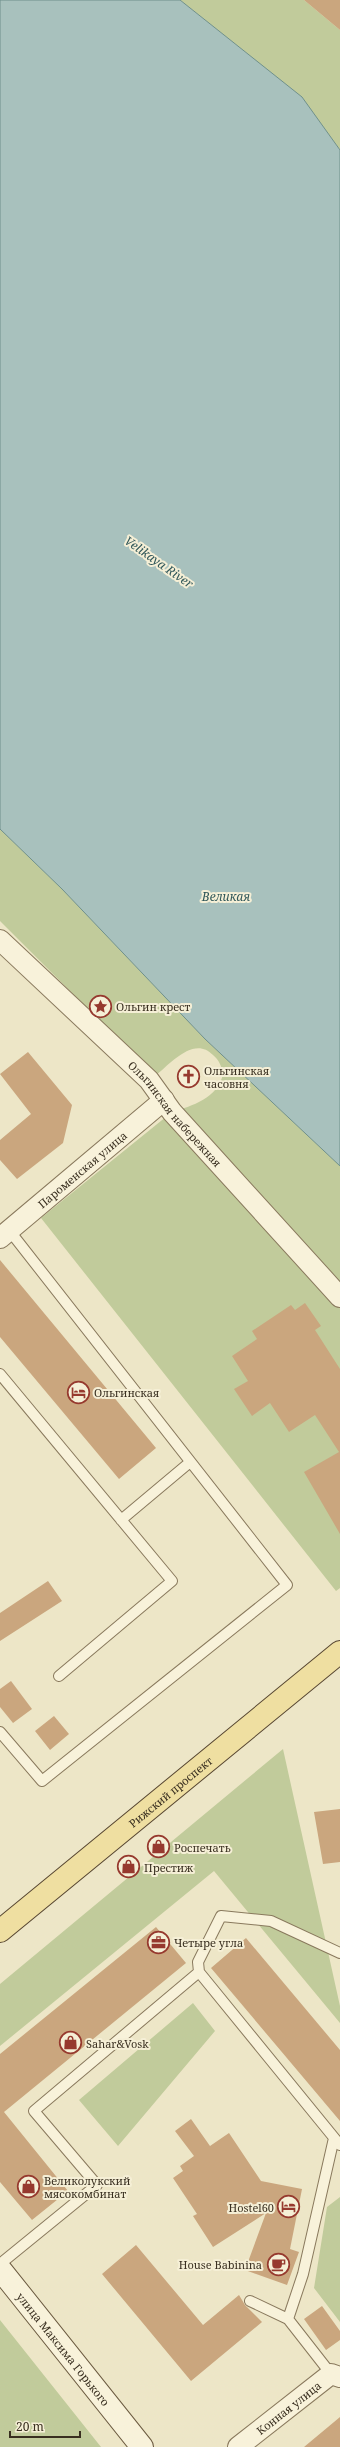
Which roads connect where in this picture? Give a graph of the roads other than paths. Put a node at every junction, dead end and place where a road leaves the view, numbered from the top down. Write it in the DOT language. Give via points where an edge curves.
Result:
graph roads {
  1 [pos="0,940"];
  2 [pos="164,1100"];
  3 [pos="4,1234"];
  4 [pos="340,1297"];
  5 [pos="0,1374"];
  6 [pos="189,1463"];
  7 [pos="121,1520"];
  8 [pos="340,1652"];
  9 [pos="59,1676"];
  10 [pos="0,1732"];
  11 [pos="0,1932"];
  12 [pos="340,1953"];
  13 [pos="198,1972"];
  14 [pos="337,2142"];
  15 [pos="0,2264"];
  16 [pos="0,2269"];
  17 [pos="250,2301"];
  18 [pos="288,2319"];
  19 [pos="336,2375"];
  20 [pos="142,2447"];
  21 [pos="238,2447"];
  1 -- 2 [label="street, Ольгинская набережная" via="149,1080"];
  2 -- 3 [label="street, Пароменская улица"];
  2 -- 4 [label="street, Ольгинская набережная" via="172,1112"];
  3 -- 6 [label="lane" via="67,1303"];
  5 -- 7 [label="lane"];
  6 -- 7 [label="lane"];
  6 -- 10 [label="lane" via="287,1586 42,1781"];
  7 -- 9 [label="lane" via="172,1581"];
  8 -- 11 [label="main road, Рижский проспект"];
  12 -- 13 [label="lane" via="271,1921 221,1916 198,1962"];
  13 -- 14 [label="lane"];
  13 -- 15 [label="lane" via="34,2111 96,2185"];
  14 -- 18 [label="lane" via="303,2274"];
  16 -- 20 [label="main road, улица Максима Горького"];
  17 -- 18 [label="lane"];
  18 -- 19 [label="lane"];
  19 -- 21 [label="street, Конная улица"];
}
